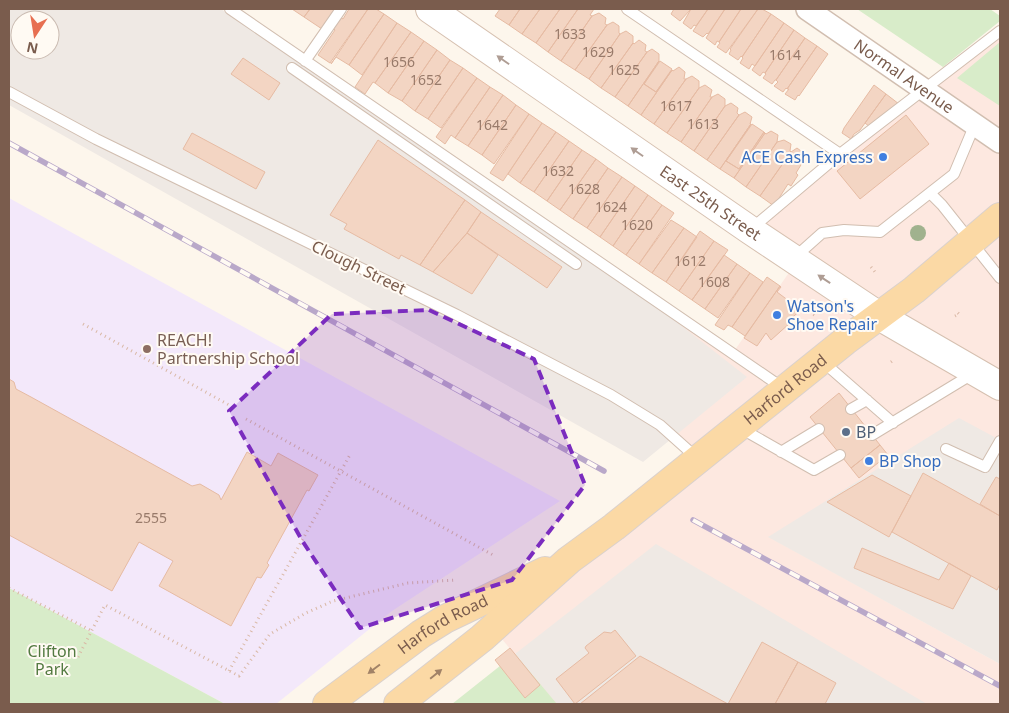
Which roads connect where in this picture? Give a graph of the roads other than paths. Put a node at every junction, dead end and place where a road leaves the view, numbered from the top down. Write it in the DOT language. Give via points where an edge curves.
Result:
graph roads {
  1 [pos="230,9"];
  2 [pos="341,9"];
  3 [pos="430,9"];
  4 [pos="627,9"];
  5 [pos="807,9"];
  6 [pos="1000,31"];
  7 [pos="305,61"];
  8 [pos="292,68"];
  9 [pos="925,90"];
  10 [pos="9,92"];
  11 [pos="974,124"];
  12 [pos="1000,142"];
  13 [pos="840,154"];
  14 [pos="930,192"];
  15 [pos="1000,217"];
  16 [pos="750,230"];
  17 [pos="972,242"];
  18 [pos="793,259"];
  19 [pos="576,264"];
  20 [pos="1000,276"];
  21 [pos="879,316"];
  22 [pos="822,360"];
  23 [pos="976,372"];
  24 [pos="1000,386"];
  25 [pos="786,390"];
  26 [pos="867,400"];
  27 [pos="851,409"];
  28 [pos="892,423"];
  29 [pos="739,428"];
  30 [pos="819,428"];
  31 [pos="872,435"];
  32 [pos="1000,441"];
  33 [pos="946,449"];
  34 [pos="781,452"];
  35 [pos="840,455"];
  36 [pos="698,460"];
  37 [pos="569,560"];
  38 [pos="409,701"];
  39 [pos="327,704"];
  1 -- 7 [label="lane"];
  2 -- 7 [label="lane"];
  16 -- 3 [label="main road, East 25th Street, one-way"];
  4 -- 13 [label="lane"];
  5 -- 9 [label="street, Normal Avenue"];
  6 -- 9 [label="lane"];
  7 -- 25 [label="lane"];
  8 -- 19 [label="lane"];
  9 -- 11 [label="street, Normal Avenue"];
  9 -- 13 [label="lane"];
  10 -- 36 [label="lane, Clough Street" via="611,395 660,425"];
  11 -- 12 [label="street, Normal Avenue"];
  11 -- 14 [label="lane" via="954,174"];
  13 -- 16 [label="lane"];
  14 -- 17 [label="lane"];
  14 -- 18 [label="lane" via="880,232 844,230 822,233"];
  15 -- 17 [label="main road, Harford Road"];
  16 -- 18 [label="main road, East 25th Street"];
  17 -- 20 [label="lane"];
  17 -- 21 [label="main road, Harford Road"];
  21 -- 18 [label="main road, East 25th Street, one-way"];
  21 -- 22 [label="main road, Harford Road"];
  21 -- 23 [label="main road, East 25th Street"];
  22 -- 25 [label="main road, Harford Road"];
  22 -- 26 [label="lane"];
  23 -- 24 [label="main road, East 25th Street"];
  23 -- 28 [label="lane"];
  25 -- 29 [label="main road, Harford Road"];
  26 -- 27 [label="lane"];
  26 -- 28 [label="lane"];
  28 -- 31 [label="lane"];
  29 -- 34 [label="lane"];
  29 -- 36 [label="main road, Harford Road"];
  30 -- 34 [label="lane"];
  32 -- 33 [label="lane" via="985,466"];
  34 -- 35 [label="lane" via="814,470"];
  36 -- 37 [label="main road, Harford Road"];
  38 -- 37 [label="main road, Harford Road, one-way"];
  37 -- 39 [label="main road, Harford Road, one-way" via="445,619"];
}
